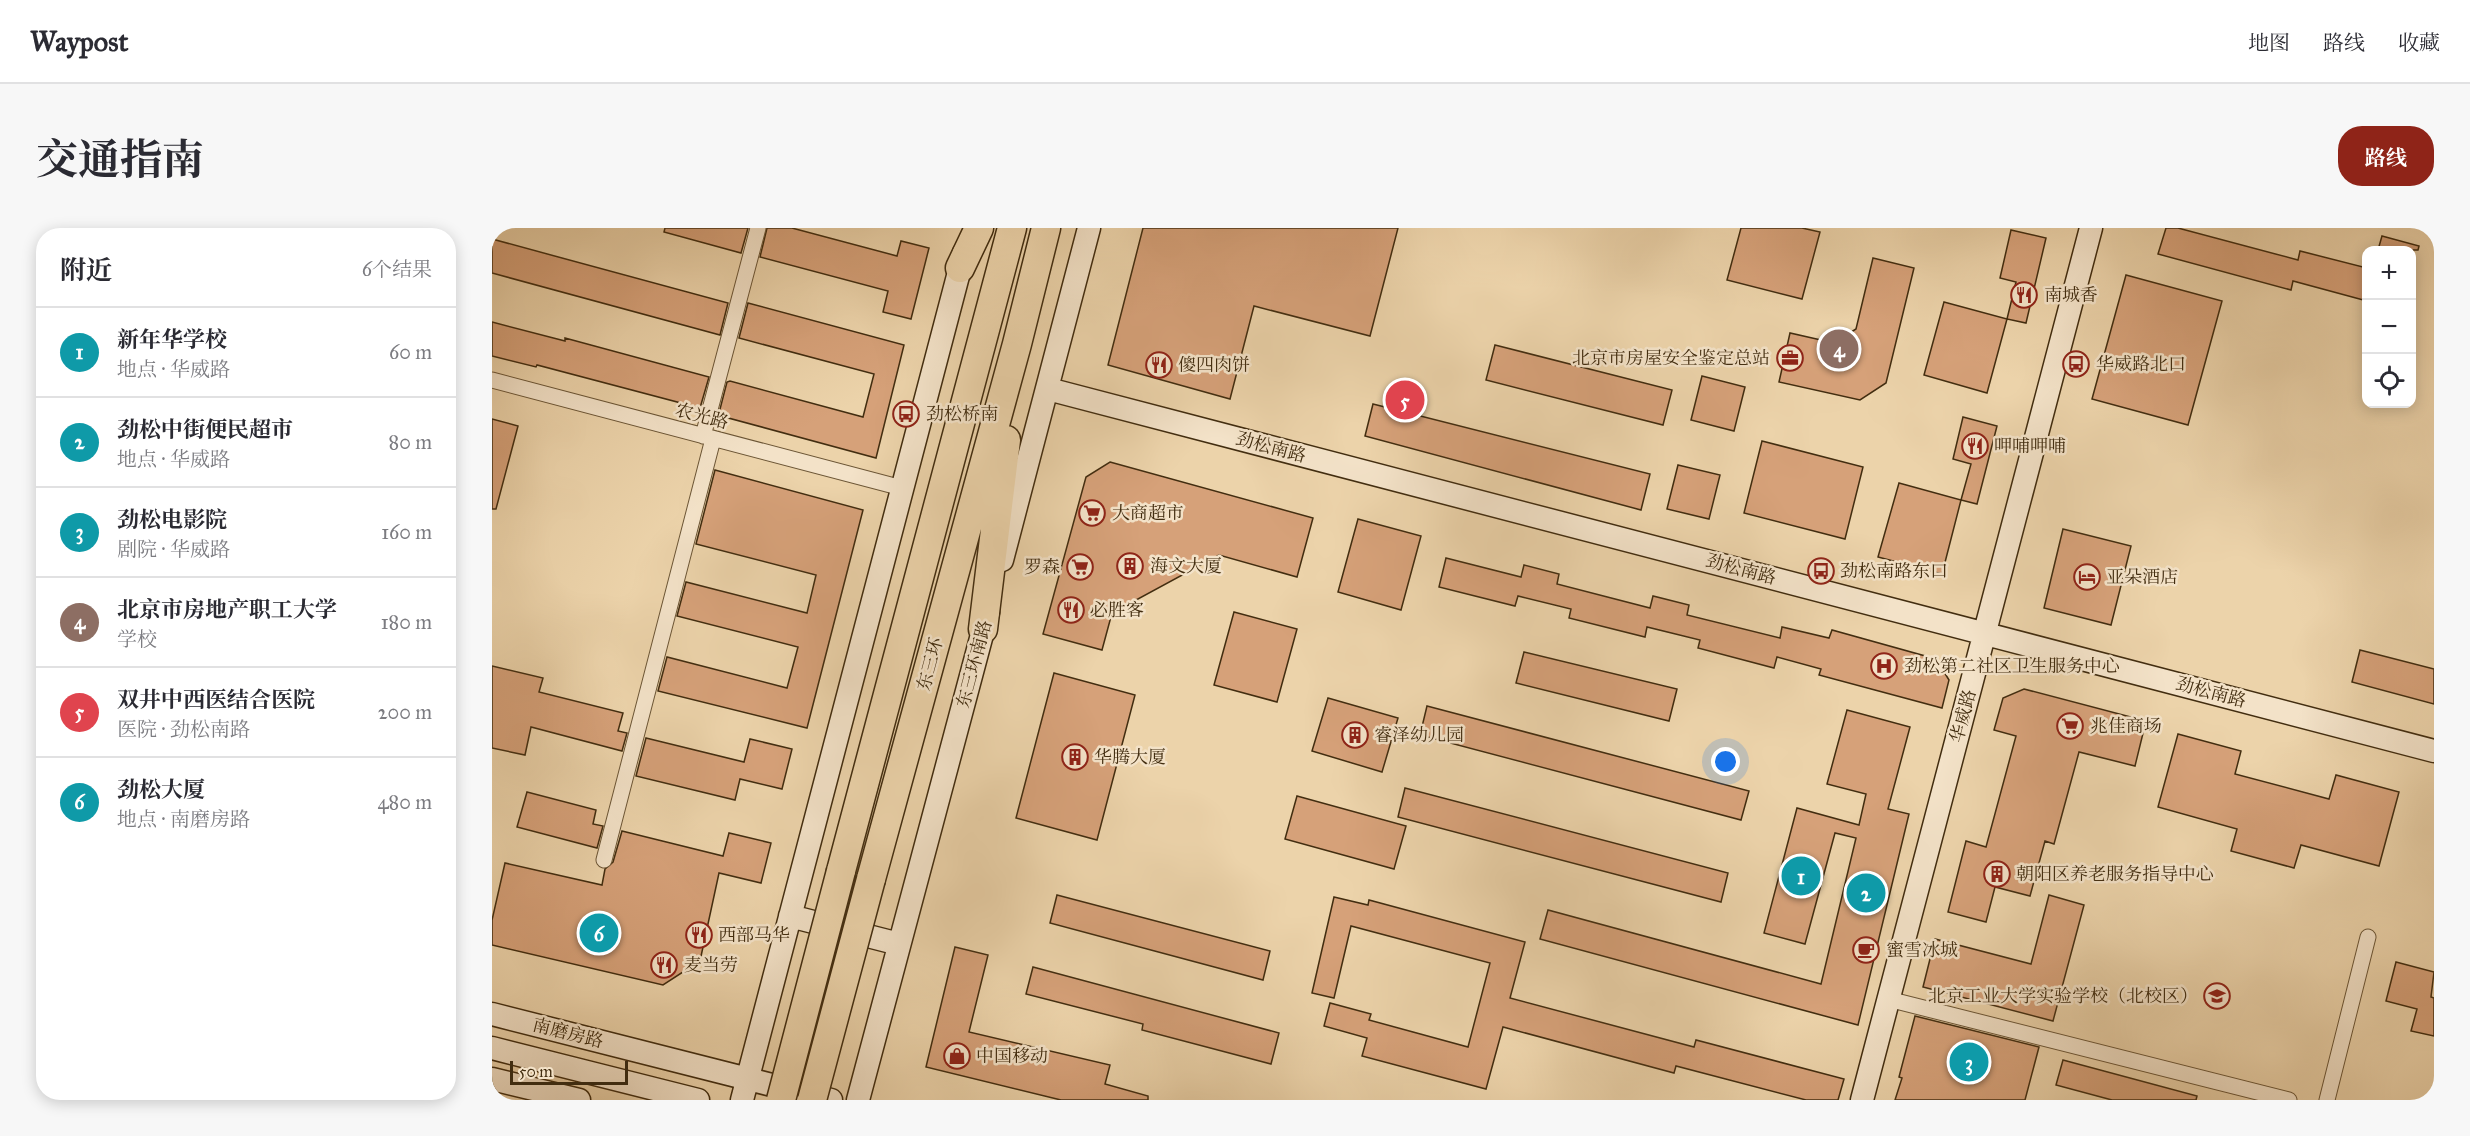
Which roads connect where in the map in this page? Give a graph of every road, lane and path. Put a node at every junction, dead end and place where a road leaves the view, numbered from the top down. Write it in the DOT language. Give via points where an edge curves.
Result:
graph roads {
  1 [pos="758,228"];
  2 [pos="970,228"];
  3 [pos="979,228"];
  4 [pos="1012,228"];
  5 [pos="1046,228"];
  6 [pos="1089,228"];
  7 [pos="2091,228"];
  8 [pos="960,267"];
  9 [pos="1017,344"];
  10 [pos="492,380"];
  11 [pos="1048,389"];
  12 [pos="708,437"];
  13 [pos="902,488"];
  14 [pos="983,629"];
  15 [pos="1985,632"];
  16 [pos="2434,751"];
  17 [pos="604,860"];
  18 [pos="790,916"];
  19 [pos="2368,937"];
  20 [pos="899,944"];
  21 [pos="1888,999"];
  22 [pos="492,1014"];
  23 [pos="492,1048"];
  24 [pos="492,1079"];
  25 [pos="745,1089"];
  26 [pos="579,1100"];
  27 [pos="698,1100"];
  28 [pos="781,1100"];
  29 [pos="812,1100"];
  30 [pos="831,1100"];
  31 [pos="858,1100"];
  32 [pos="1862,1100"];
  33 [pos="2289,1100"];
  34 [pos="2327,1100"];
  1 -- 12 [label="street"];
  2 -- 8 [label="street"];
  3 -- 8 [label="highway"];
  4 -- 28 [label="highway, 东三环, bridge"];
  5 -- 9 [label="highway, 东三环"];
  6 -- 11 [label="street, 东三环南路"];
  7 -- 15 [label="street, 华威路"];
  8 -- 13 [label="street"];
  9 -- 14 [label="highway"];
  9 -- 29 [label="highway, 东三环, bridge"];
  10 -- 12 [label="street, 农光路"];
  11 -- 14 [label="street, 东三环南路"];
  11 -- 15 [label="street, 劲松南路"];
  12 -- 13 [label="street, 农光路"];
  12 -- 17 [label="street"];
  13 -- 18 [label="street"];
  14 -- 20 [label="street, 东三环南路"];
  15 -- 16 [label="street, 劲松南路"];
  15 -- 21 [label="street, 华威路"];
  18 -- 20 [label="street"];
  18 -- 25 [label="street"];
  19 -- 34 [label="street"];
  20 -- 31 [label="street, 东三环南路"];
  21 -- 32 [label="street, 华威路"];
  21 -- 33 [label="street"];
  22 -- 25 [label="street, 南磨房路"];
  23 -- 27 [label="street, 南磨房路"];
  24 -- 26 [label="street"];
  25 -- 30 [label="street, 南磨房路"];
}
